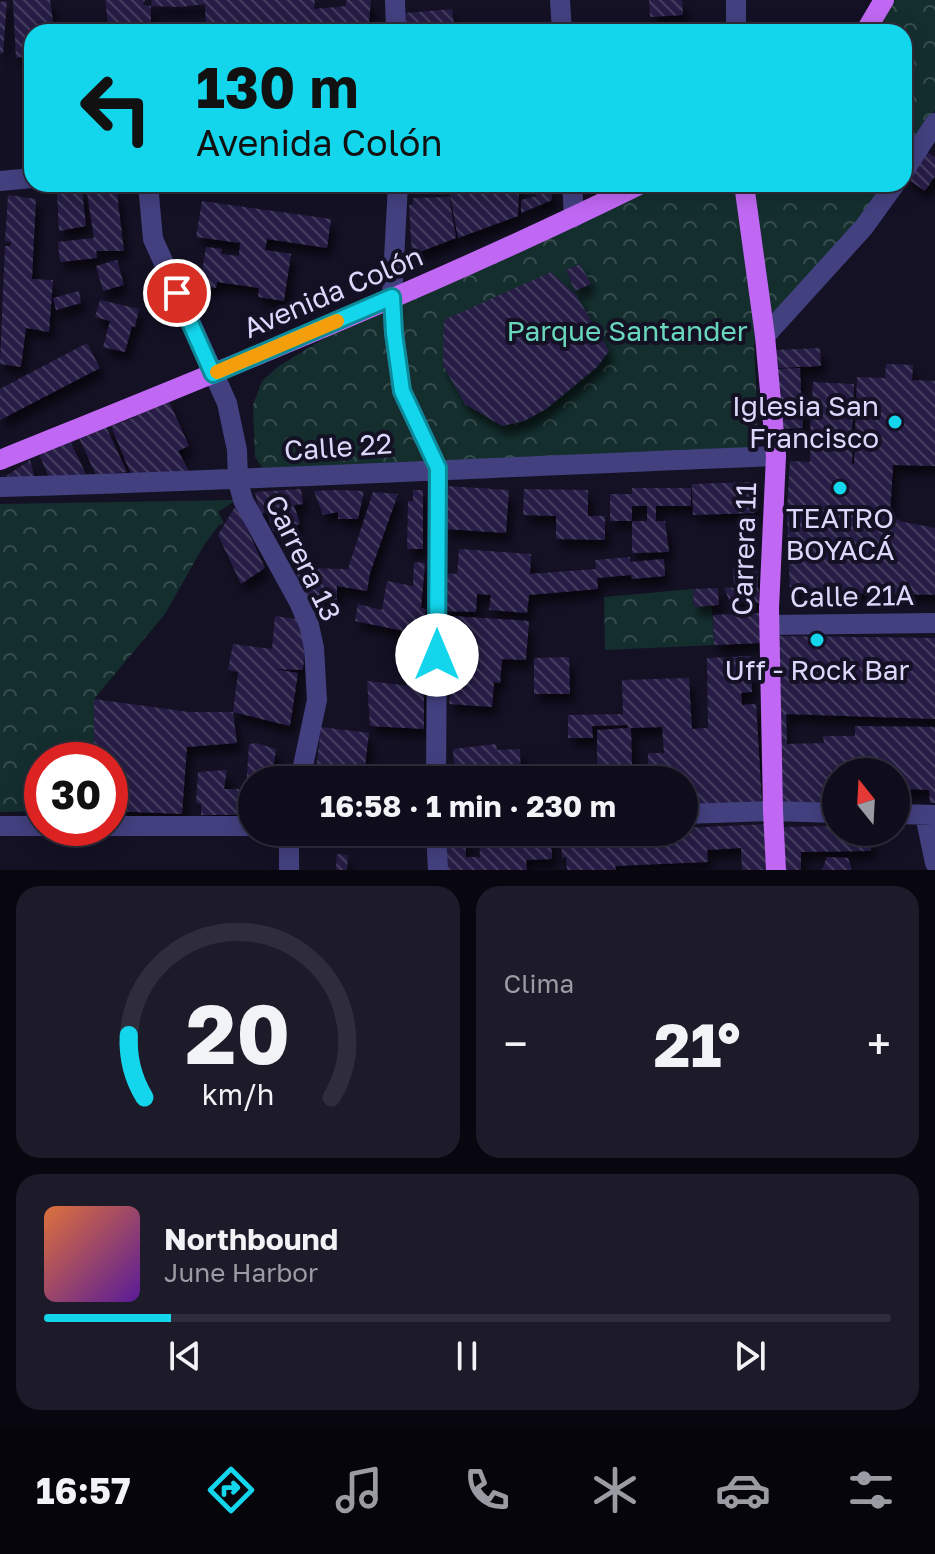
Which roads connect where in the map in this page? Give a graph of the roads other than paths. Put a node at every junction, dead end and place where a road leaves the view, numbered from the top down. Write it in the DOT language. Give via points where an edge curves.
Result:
graph roads {
  1 [pos="395,0"];
  2 [pos="560,0"];
  3 [pos="736,0"];
  4 [pos="884,0"];
  5 [pos="396,24"];
  6 [pos="562,24"];
  7 [pos="736,24"];
  8 [pos="870,24"];
  9 [pos="935,123"];
  10 [pos="912,159"];
  11 [pos="24,179"];
  12 [pos="0,181"];
  13 [pos="149,192"];
  14 [pos="398,192"];
  15 [pos="572,192"];
  16 [pos="625,192"];
  17 [pos="745,192"];
  18 [pos="889,192"];
  19 [pos="574,217"];
  20 [pos="392,297"];
  21 [pos="765,336"];
  22 [pos="213,374"];
  23 [pos="776,456"];
  24 [pos="0,460"];
  25 [pos="438,468"];
  26 [pos="238,481"];
  27 [pos="0,487"];
  28 [pos="935,623"];
  29 [pos="769,625"];
  30 [pos="303,766"];
  31 [pos="436,766"];
  32 [pos="773,811"];
  33 [pos="822,813"];
  34 [pos="698,814"];
  35 [pos="910,814"];
  36 [pos="930,815"];
  37 [pos="0,826"];
  38 [pos="24,826"];
  39 [pos="128,826"];
  40 [pos="238,826"];
  41 [pos="289,846"];
  42 [pos="437,846"];
  43 [pos="935,863"];
  44 [pos="289,870"];
  45 [pos="438,870"];
  46 [pos="776,870"];
  1 -- 5 [label="street"];
  2 -- 6 [label="street"];
  3 -- 7 [label="street"];
  4 -- 8 [label="main road"];
  9 -- 10 [label="street"];
  11 -- 12 [label="street"];
  13 -- 22 [label="street, Carrera 13" via="153,239"];
  14 -- 20 [label="street"];
  15 -- 19 [label="street"];
  16 -- 19 [label="main road, Avenida Colón"];
  17 -- 21 [label="main road, Carrera 11"];
  18 -- 21 [label="street"];
  19 -- 20 [label="main road, Avenida Colón"];
  20 -- 22 [label="main road, Avenida Colón"];
  20 -- 25 [label="street" via="402,391"];
  21 -- 23 [label="main road, Carrera 11"];
  22 -- 24 [label="main road, Avenida Colón"];
  22 -- 26 [label="street, Carrera 13" via="227,403"];
  23 -- 25 [label="street, Calle 22"];
  23 -- 29 [label="main road, Carrera 11"];
  25 -- 26 [label="street, Calle 22"];
  25 -- 31 [label="street"];
  26 -- 27 [label="street, Calle 22"];
  26 -- 30 [label="street, Carrera 13" via="299,602 314,648 317,700"];
  28 -- 29 [label="street, Calle 21A"];
  29 -- 32 [label="main road, Carrera 11"];
  32 -- 33 [label="street"];
  32 -- 34 [label="street"];
  32 -- 46 [label="main road, Carrera 11"];
  35 -- 36 [label="street"];
  36 -- 43 [label="street"];
  37 -- 38 [label="street"];
  39 -- 40 [label="street"];
  41 -- 44 [label="street"];
  42 -- 45 [label="street"];
}
